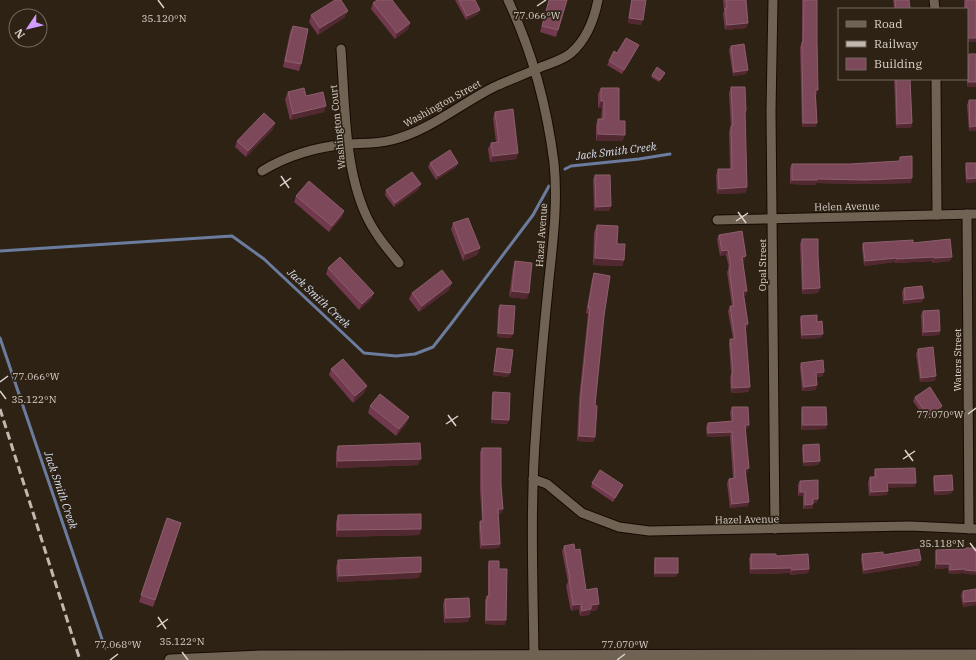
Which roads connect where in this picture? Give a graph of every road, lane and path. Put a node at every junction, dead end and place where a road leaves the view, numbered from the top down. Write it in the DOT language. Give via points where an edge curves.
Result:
graph roads {
  1 [pos="508,0"];
  2 [pos="598,0"];
  3 [pos="773,0"];
  4 [pos="341,49"];
  5 [pos="534,70"];
  6 [pos="936,80"];
  7 [pos="348,144"];
  8 [pos="262,171"];
  9 [pos="972,214"];
  10 [pos="938,216"];
  11 [pos="772,218"];
  12 [pos="718,220"];
  13 [pos="399,263"];
  14 [pos="534,479"];
  15 [pos="776,529"];
  16 [pos="972,529"];
  17 [pos="976,655"];
  18 [pos="537,657"];
  19 [pos="262,658"];
  20 [pos="170,660"];
  1 -- 5 [label="street, Hazel Avenue" via="525,40"];
  2 -- 5 [label="street, Washington Street" via="592,23 578,46 563,58"];
  3 -- 11 [label="street, Opal Street"];
  4 -- 7 [label="street, Washington Court"];
  5 -- 7 [label="street, Washington Street" via="493,88 427,126 404,136 380,142"];
  5 -- 14 [label="street, Hazel Avenue" via="554,164 555,206 535,431"];
  6 -- 10 [label="street"];
  7 -- 8 [label="street, Washington Street" via="306,150"];
  7 -- 13 [label="street, Washington Court" via="354,178 366,215"];
  9 -- 10 [label="street, Helen Avenue"];
  9 -- 16 [label="street, Waters Street"];
  10 -- 11 [label="street, Helen Avenue"];
  11 -- 12 [label="street, Helen Avenue"];
  11 -- 15 [label="street, Opal Street"];
  14 -- 15 [label="street, Hazel Avenue" via="547,484 582,513 619,527 649,531"];
  14 -- 18 [label="street, Hazel Avenue"];
  15 -- 16 [label="street, Hazel Avenue" via="910,526"];
  17 -- 18 [label="street"];
  18 -- 19 [label="street"];
  19 -- 20 [label="street"];
}
